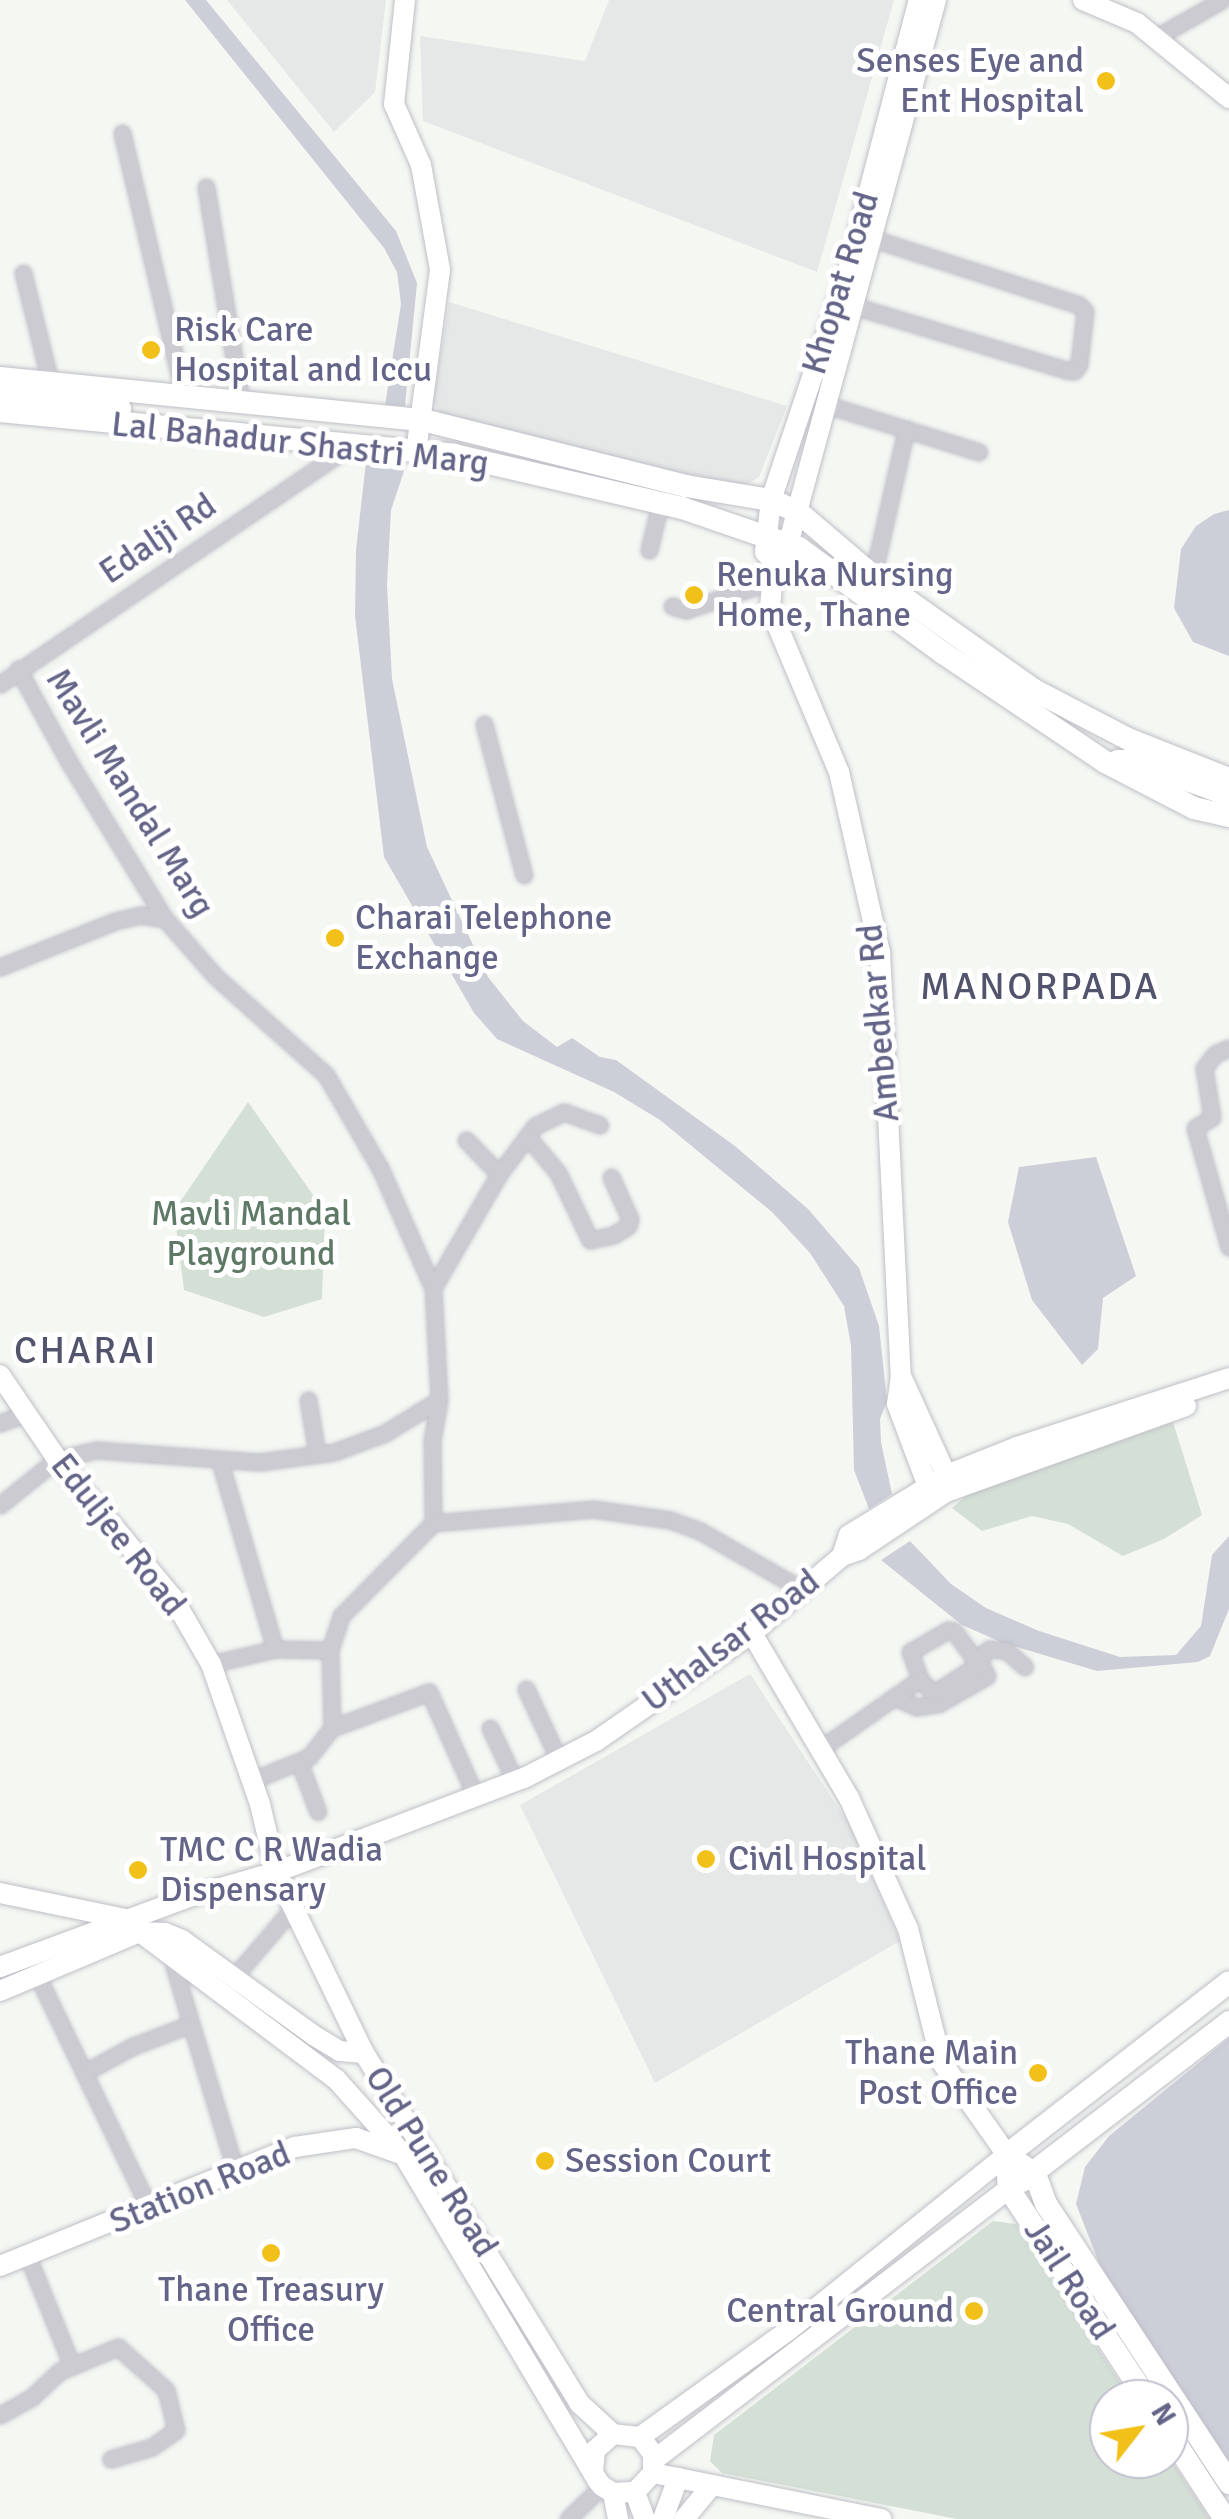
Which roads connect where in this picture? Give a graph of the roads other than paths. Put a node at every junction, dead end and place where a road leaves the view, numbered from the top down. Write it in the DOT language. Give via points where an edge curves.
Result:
graph roads {
  1 [pos="405,0"];
  2 [pos="918,0"];
  3 [pos="936,0"];
  4 [pos="1083,0"];
  5 [pos="1222,0"];
  6 [pos="1155,38"];
  7 [pos="1229,98"];
  8 [pos="122,133"];
  9 [pos="206,186"];
  10 [pos="874,239"];
  11 [pos="22,272"];
  12 [pos="854,306"];
  13 [pos="0,378"];
  14 [pos="50,381"];
  15 [pos="0,398"];
  16 [pos="185,400"];
  17 [pos="241,401"];
  18 [pos="824,404"];
  19 [pos="0,411"];
  20 [pos="210,413"];
  21 [pos="423,420"];
  22 [pos="906,429"];
  23 [pos="237,431"];
  24 [pos="350,446"];
  25 [pos="416,452"];
  26 [pos="979,452"];
  27 [pos="771,500"];
  28 [pos="660,504"];
  29 [pos="798,512"];
  30 [pos="650,550"];
  31 [pos="776,556"];
  32 [pos="873,576"];
  33 [pos="672,606"];
  34 [pos="18,668"];
  35 [pos="0,684"];
  36 [pos="484,724"];
  37 [pos="1114,732"];
  38 [pos="1135,761"];
  39 [pos="1104,762"];
  40 [pos="1229,779"];
  41 [pos="1229,795"];
  42 [pos="1229,816"];
  43 [pos="524,875"];
  44 [pos="165,919"];
  45 [pos="0,967"];
  46 [pos="1229,1048"];
  47 [pos="1229,1113"];
  48 [pos="1212,1117"];
  49 [pos="600,1125"];
  50 [pos="527,1136"];
  51 [pos="466,1140"];
  52 [pos="498,1174"];
  53 [pos="611,1178"];
  54 [pos="1229,1246"];
  55 [pos="433,1288"];
  56 [pos="0,1375"];
  57 [pos="901,1376"];
  58 [pos="1229,1378"];
  59 [pos="1229,1392"];
  60 [pos="1205,1393"];
  61 [pos="308,1400"];
  62 [pos="439,1400"];
  63 [pos="24,1414"];
  64 [pos="0,1423"];
  65 [pos="317,1454"];
  66 [pos="57,1458"];
  67 [pos="220,1462"];
  68 [pos="950,1482"];
  69 [pos="930,1494"];
  70 [pos="0,1505"];
  71 [pos="433,1522"];
  72 [pos="800,1588"];
  73 [pos="752,1633"];
  74 [pos="275,1649"];
  75 [pos="330,1650"];
  76 [pos="211,1664"];
  77 [pos="1025,1667"];
  78 [pos="920,1680"];
  79 [pos="526,1689"];
  80 [pos="894,1698"];
  81 [pos="332,1728"];
  82 [pos="490,1728"];
  83 [pos="820,1749"];
  84 [pos="559,1760"];
  85 [pos="299,1762"];
  86 [pos="251,1781"];
  87 [pos="515,1781"];
  88 [pos="476,1796"];
  89 [pos="318,1812"];
  90 [pos="276,1872"];
  91 [pos="0,1894"];
  92 [pos="293,1908"];
  93 [pos="133,1926"];
  94 [pos="171,1956"];
  95 [pos="0,1968"];
  96 [pos="38,1977"];
  97 [pos="234,1977"];
  98 [pos="1229,1982"];
  99 [pos="0,1991"];
  100 [pos="1229,2022"];
  101 [pos="191,2024"];
  102 [pos="364,2053"];
  103 [pos="84,2073"];
  104 [pos="403,2154"];
  105 [pos="1006,2155"];
  106 [pos="236,2172"];
  107 [pos="1034,2174"];
  108 [pos="1010,2189"];
  109 [pos="149,2208"];
  110 [pos="28,2257"];
  111 [pos="0,2266"];
  112 [pos="72,2366"];
  113 [pos="1134,2379"];
  114 [pos="0,2415"];
  115 [pos="612,2434"];
  116 [pos="640,2437"];
  117 [pos="111,2459"];
  118 [pos="1189,2464"];
  119 [pos="654,2466"];
  120 [pos="678,2478"];
  121 [pos="1229,2482"];
  122 [pos="712,2485"];
  123 [pos="615,2487"];
  124 [pos="568,2519"];
  125 [pos="618,2519"];
  126 [pos="641,2519"];
  127 [pos="663,2519"];
  128 [pos="684,2519"];
  129 [pos="880,2519"];
  130 [pos="1225,2519"];
  1 -- 21 [label="main road" via="394,104 421,164 440,270"];
  2 -- 27 [label="main road, Khopat Road" via="850,264"];
  3 -- 10 [label="main road, Khopat Road"];
  4 -- 6 [label="main road" via="1120,13"];
  5 -- 6 [label="street"];
  6 -- 7 [label="main road"];
  8 -- 16 [label="street"];
  9 -- 17 [label="street"];
  10 -- 12 [label="main road, Khopat Road"];
  10 -- 12 [label="street" via="1080,304 1085,311 1079,364 1066,370"];
  11 -- 14 [label="street"];
  12 -- 18 [label="main road, Khopat Road"];
  13 -- 14 [label="main road, Lal Bahadur Shastri Marg"];
  14 -- 16 [label="main road, Lal Bahadur Shastri Marg"];
  15 -- 20 [label="main road"];
  16 -- 17 [label="main road, Lal Bahadur Shastri Marg"];
  17 -- 20 [label="main road"];
  17 -- 21 [label="main road, Lal Bahadur Shastri Marg"];
  18 -- 22 [label="street"];
  18 -- 29 [label="main road, Khopat Road"];
  19 -- 23 [label="main road, Lal Bahadur Shastri Marg"];
  20 -- 23 [label="main road"];
  21 -- 25 [label="main road"];
  21 -- 27 [label="main road, Lal Bahadur Shastri Marg" via="686,486"];
  22 -- 26 [label="street"];
  22 -- 32 [label="street"];
  23 -- 24 [label="main road, Lal Bahadur Shastri Marg"];
  24 -- 25 [label="main road, Lal Bahadur Shastri Marg"];
  24 -- 34 [label="street, Edalji Rd"];
  25 -- 28 [label="main road, Lal Bahadur Shastri Marg"];
  27 -- 29 [label="main road, Lal Bahadur Shastri Marg"];
  27 -- 31 [label="main road, Khopat Road"];
  28 -- 30 [label="street"];
  28 -- 31 [label="main road, Lal Bahadur Shastri Marg"];
  29 -- 31 [label="main road, Khopat Road"];
  29 -- 32 [label="main road, Lal Bahadur Shastri Marg"];
  31 -- 33 [label="street" via="686,610"];
  31 -- 39 [label="main road, Lal Bahadur Shastri Marg"];
  31 -- 57 [label="main road, Ambedkar Rd" via="770,608 839,772 880,952"];
  32 -- 37 [label="main road, Lal Bahadur Shastri Marg" via="1034,690"];
  34 -- 35 [label="street, Edalji Rd"];
  34 -- 44 [label="street, Mavli Mandal Marg"];
  36 -- 43 [label="street"];
  37 -- 38 [label="main road"];
  37 -- 40 [label="main road, Lal Bahadur Shastri Marg"];
  38 -- 39 [label="main road"];
  38 -- 41 [label="main road"];
  39 -- 42 [label="main road, Lal Bahadur Shastri Marg" via="1194,808"];
  44 -- 45 [label="street" via="115,921"];
  44 -- 55 [label="street, Mavli Mandal Marg" via="216,977 326,1075 380,1168"];
  46 -- 48 [label="street" via="1204,1068"];
  47 -- 48 [label="street"];
  48 -- 54 [label="street" via="1196,1128"];
  49 -- 50 [label="street" via="564,1112"];
  50 -- 52 [label="street"];
  50 -- 53 [label="street" via="558,1173 590,1240 613,1235 630,1219"];
  51 -- 52 [label="street"];
  52 -- 55 [label="street"];
  55 -- 62 [label="street, Mavli Mandal Marg"];
  56 -- 63 [label="main road, Eduljee Road"];
  57 -- 68 [label="main road, Ambedkar Rd"];
  57 -- 69 [label="main road" via="896,1404"];
  58 -- 60 [label="main road, Uthalsar Road"];
  59 -- 60 [label="main road"];
  60 -- 68 [label="main road, Uthalsar Road" via="1017,1447"];
  61 -- 65 [label="street"];
  62 -- 65 [label="street" via="361,1444"];
  62 -- 71 [label="street, Mavli Mandal Marg" via="432,1440"];
  63 -- 64 [label="street"];
  63 -- 66 [label="main road, Eduljee Road"];
  65 -- 67 [label="street"];
  66 -- 67 [label="street" via="96,1450"];
  66 -- 70 [label="street"];
  66 -- 76 [label="main road, Eduljee Road" via="174,1598"];
  67 -- 74 [label="street"];
  68 -- 69 [label="main road, Uthalsar Road"];
  69 -- 72 [label="main road, Uthalsar Road" via="850,1535 842,1556"];
  71 -- 72 [label="street" via="593,1510 670,1520"];
  71 -- 75 [label="street" via="340,1616"];
  72 -- 73 [label="main road, Uthalsar Road"];
  73 -- 83 [label="main road"];
  73 -- 84 [label="main road, Uthalsar Road"];
  74 -- 75 [label="street"];
  74 -- 76 [label="street"];
  75 -- 81 [label="street"];
  76 -- 86 [label="main road, Eduljee Road"];
  77 -- 80 [label="street" via="1006,1650 988,1649 978,1658 990,1678 938,1704"];
  78 -- 80 [label="street"];
  79 -- 84 [label="street"];
  80 -- 83 [label="street"];
  81 -- 85 [label="street"];
  81 -- 88 [label="street" via="429,1692"];
  82 -- 87 [label="street"];
  83 -- 105 [label="main road" via="908,1929 941,2062"];
  84 -- 87 [label="main road, Uthalsar Road"];
  85 -- 86 [label="street"];
  85 -- 89 [label="street"];
  86 -- 90 [label="main road, Eduljee Road"];
  87 -- 88 [label="main road, Uthalsar Road"];
  88 -- 90 [label="main road, Uthalsar Road"];
  90 -- 92 [label="main road, Old Pune Road"];
  90 -- 93 [label="main road, Uthalsar Road"];
  91 -- 93 [label="main road"];
  92 -- 97 [label="street"];
  92 -- 102 [label="main road, Old Pune Road"];
  93 -- 94 [label="main road, Old Pune Road"];
  93 -- 95 [label="main road"];
  93 -- 96 [label="main road"];
  93 -- 97 [label="main road" via="182,1940"];
  94 -- 101 [label="street"];
  94 -- 104 [label="main road, Old Pune Road" via="337,2080"];
  96 -- 99 [label="main road"];
  96 -- 103 [label="street"];
  97 -- 102 [label="main road" via="313,2035 340,2050"];
  98 -- 105 [label="main road"];
  100 -- 107 [label="main road"];
  101 -- 103 [label="street"];
  101 -- 106 [label="street"];
  102 -- 115 [label="main road, Old Pune Road" via="578,2403"];
  103 -- 109 [label="street"];
  104 -- 106 [label="main road, Station Road" via="356,2138 295,2148"];
  104 -- 123 [label="main road, Old Pune Road"];
  105 -- 107 [label="main road"];
  105 -- 108 [label="main road, Jail Road"];
  105 -- 116 [label="main road" via="789,2330"];
  106 -- 109 [label="main road, Station Road"];
  107 -- 108 [label="main road"];
  107 -- 121 [label="main road" via="1046,2204"];
  108 -- 113 [label="main road, Jail Road"];
  108 -- 119 [label="main road"];
  109 -- 110 [label="main road, Station Road"];
  110 -- 111 [label="main road, Station Road"];
  110 -- 112 [label="street"];
  112 -- 114 [label="street"];
  112 -- 117 [label="street" via="118,2347 166,2390 176,2430 152,2447"];
  115 -- 116 [label="main road"];
  115 -- 123 [label="main road" via="595,2450"];
  116 -- 119 [label="main road"];
  118 -- 130 [label="main road"];
  119 -- 120 [label="main road"];
  119 -- 123 [label="main road"];
  120 -- 122 [label="main road"];
  120 -- 127 [label="main road"];
  122 -- 128 [label="main road"];
  122 -- 129 [label="main road"];
  123 -- 124 [label="street"];
  123 -- 125 [label="main road"];
  123 -- 126 [label="main road, Old Pune Road"];
}
